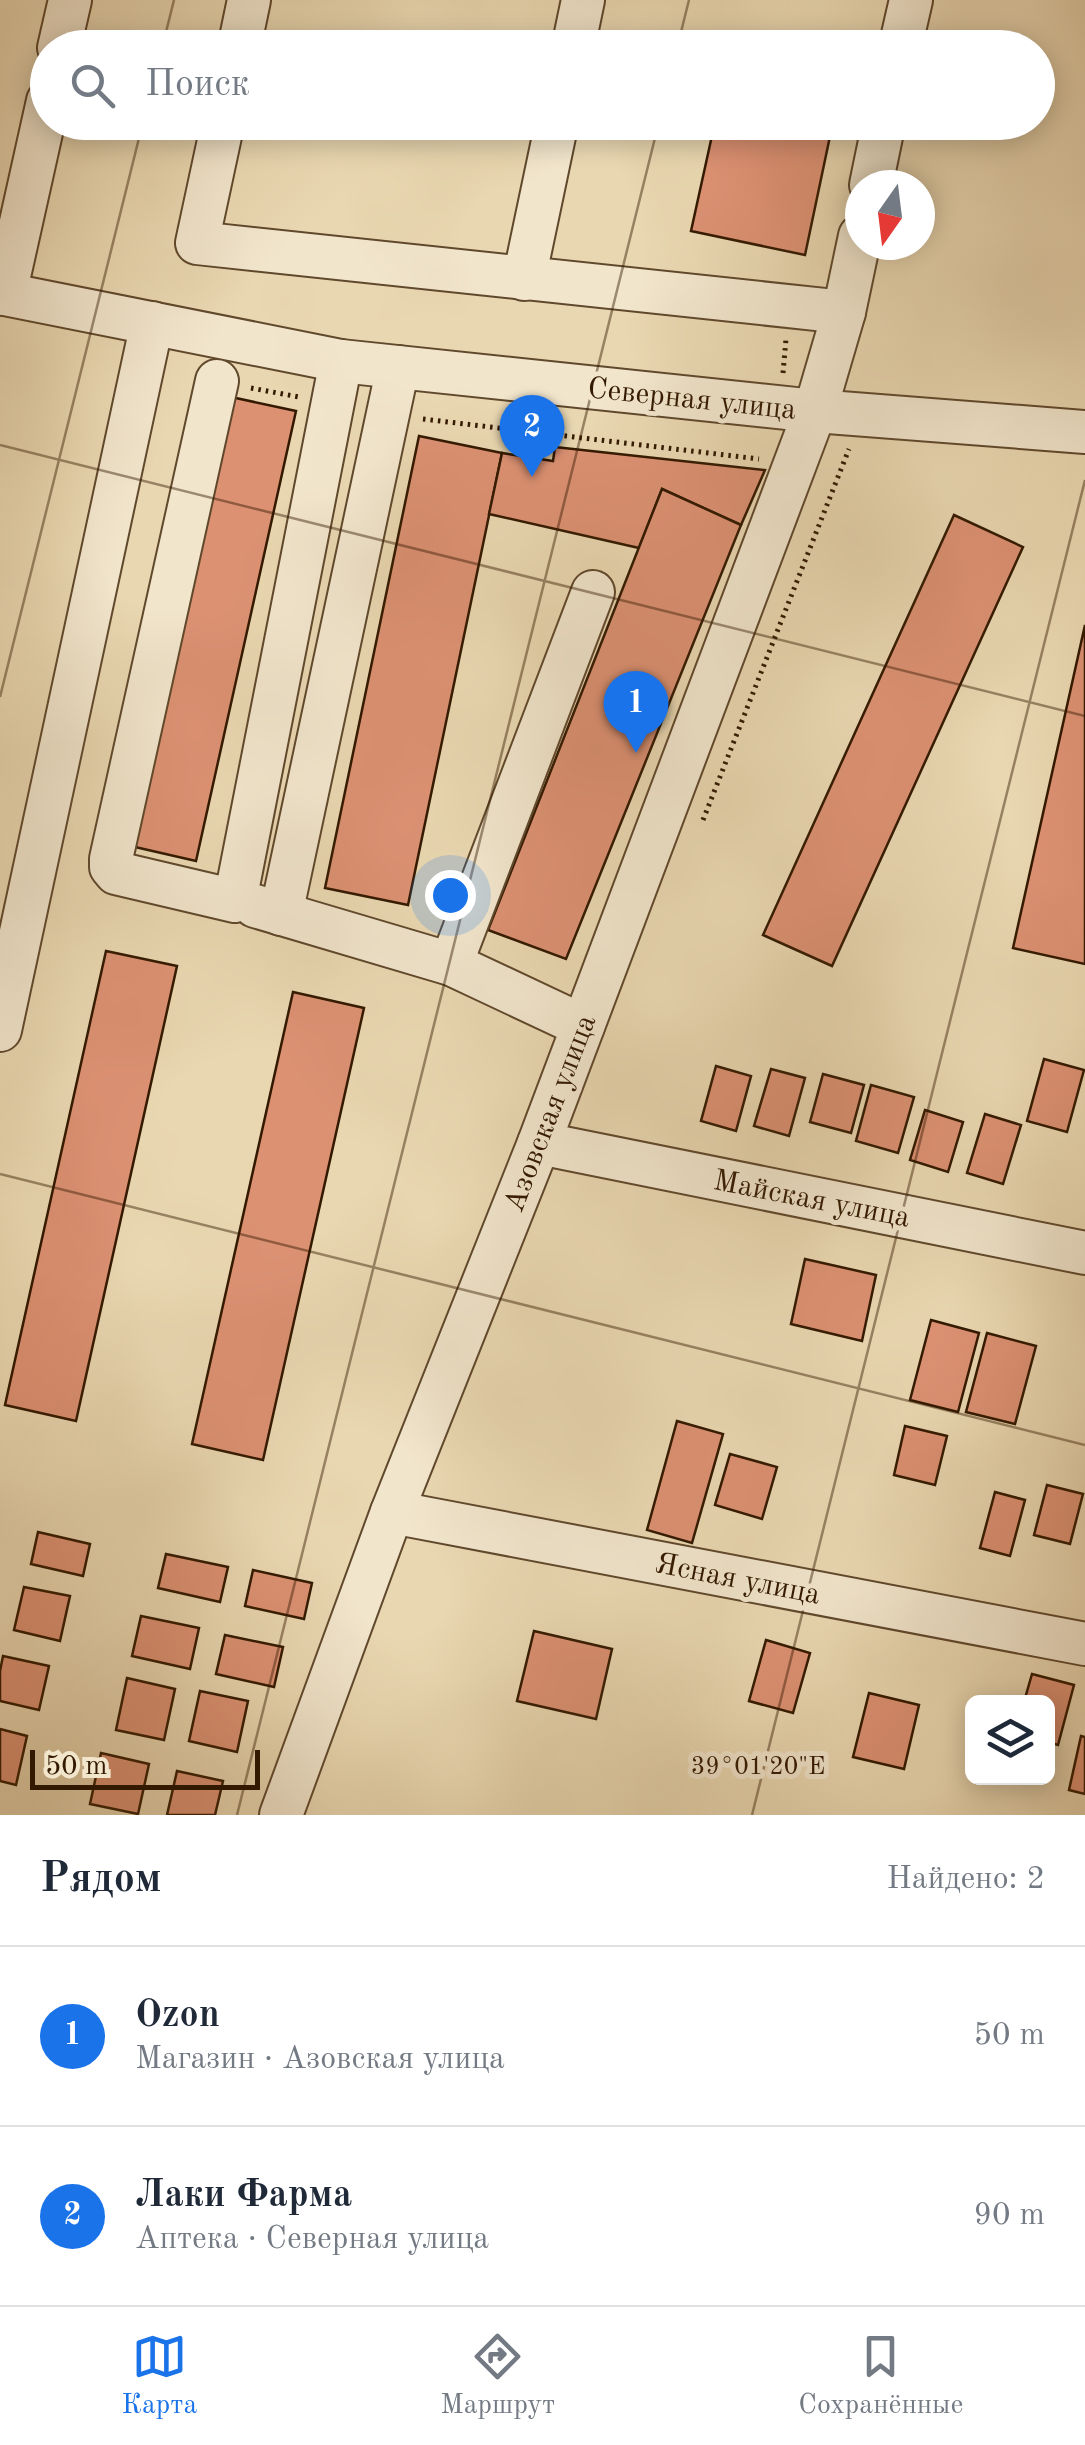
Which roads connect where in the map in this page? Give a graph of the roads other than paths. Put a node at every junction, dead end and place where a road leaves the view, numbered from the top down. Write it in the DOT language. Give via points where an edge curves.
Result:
graph roads {
  1 [pos="70,0"];
  2 [pos="249,0"];
  3 [pos="583,0"];
  4 [pos="910,0"];
  5 [pos="63,30"];
  6 [pos="243,30"];
  7 [pos="577,30"];
  8 [pos="904,30"];
  9 [pos="39,140"];
  10 [pos="218,140"];
  11 [pos="553,140"];
  12 [pos="880,140"];
  13 [pos="874,170"];
  14 [pos="855,260"];
  15 [pos="524,279"];
  16 [pos="3,294"];
  17 [pos="844,312"];
  18 [pos="152,323"];
  19 [pos="341,361"];
  20 [pos="398,367"];
  21 [pos="217,381"];
  22 [pos="815,411"];
  23 [pos="1085,432"];
  24 [pos="593,592"];
  25 [pos="235,900"];
  26 [pos="280,914"];
  27 [pos="451,964"];
  28 [pos="583,1026"];
  29 [pos="0,1030"];
  30 [pos="539,1143"];
  31 [pos="1085,1254"];
  32 [pos="392,1512"];
  33 [pos="1085,1644"];
  34 [pos="281,1815"];
  1 -- 5 [label="street"];
  2 -- 6 [label="street"];
  3 -- 7 [label="street"];
  4 -- 8 [label="street"];
  9 -- 16 [label="street"];
  10 -- 15 [label="street" via="197,242"];
  11 -- 15 [label="street"];
  12 -- 13 [label="street"];
  14 -- 17 [label="street, Азовская улица"];
  15 -- 17 [label="street"];
  16 -- 18 [label="street, Северная улица"];
  17 -- 22 [label="street, Азовская улица"];
  18 -- 19 [label="street, Северная улица"];
  18 -- 29 [label="street"];
  19 -- 20 [label="street, Северная улица"];
  19 -- 25 [label="street"];
  20 -- 22 [label="street, Северная улица"];
  20 -- 26 [label="street"];
  21 -- 25 [label="street" via="111,868"];
  22 -- 23 [label="street, Северная улица"];
  22 -- 28 [label="street, Азовская улица"];
  24 -- 27 [label="street"];
  25 -- 26 [label="street"];
  26 -- 27 [label="street"];
  27 -- 28 [label="street"];
  28 -- 30 [label="street, Азовская улица"];
  30 -- 31 [label="street, Майская улица"];
  30 -- 32 [label="street, Азовская улица"];
  32 -- 33 [label="street, Ясная улица"];
  32 -- 34 [label="street, Азовская улица"];
}
